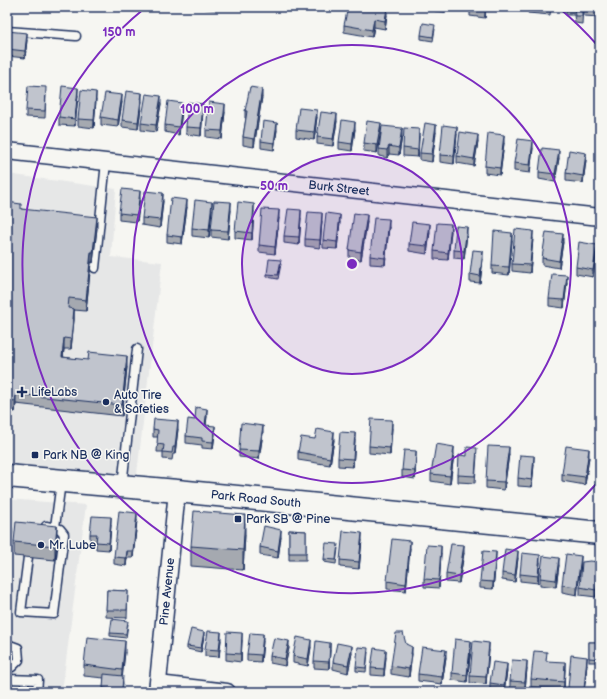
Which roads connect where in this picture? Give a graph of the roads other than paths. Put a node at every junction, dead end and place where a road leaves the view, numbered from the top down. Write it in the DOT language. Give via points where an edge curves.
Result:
graph roads {
  1 [pos="7,31"];
  2 [pos="76,36"];
  3 [pos="7,151"];
  4 [pos="106,162"];
  5 [pos="600,217"];
  6 [pos="95,268"];
  7 [pos="136,349"];
  8 [pos="7,476"];
  9 [pos="62,481"];
  10 [pos="122,486"];
  11 [pos="177,490"];
  12 [pos="39,527"];
  13 [pos="55,527"];
  14 [pos="7,529"];
  15 [pos="7,533"];
  16 [pos="600,533"];
  17 [pos="27,559"];
  18 [pos="7,644"];
  19 [pos="7,666"];
  20 [pos="7,679"];
  21 [pos="158,688"];
  22 [pos="37,692"];
  23 [pos="227,692"];
  1 -- 2 [label="lane"];
  3 -- 4 [label="street, Burk Street"];
  4 -- 5 [label="street, Burk Street"];
  4 -- 6 [label="lane"];
  7 -- 10 [label="lane"];
  8 -- 9 [label="main road, Park Road South"];
  9 -- 10 [label="main road, Park Road South"];
  9 -- 13 [label="lane"];
  10 -- 11 [label="main road, Park Road South"];
  11 -- 16 [label="main road, Park Road South"];
  11 -- 21 [label="street, Pine Avenue"];
  12 -- 13 [label="lane"];
  13 -- 17 [label="lane" via="60,528 64,534 54,614 21,612"];
  14 -- 15 [label="lane"];
  18 -- 19 [label="lane" via="18,648 19,660 12,667"];
  20 -- 22 [label="lane" via="38,680"];
  21 -- 23 [label="street"];
}
